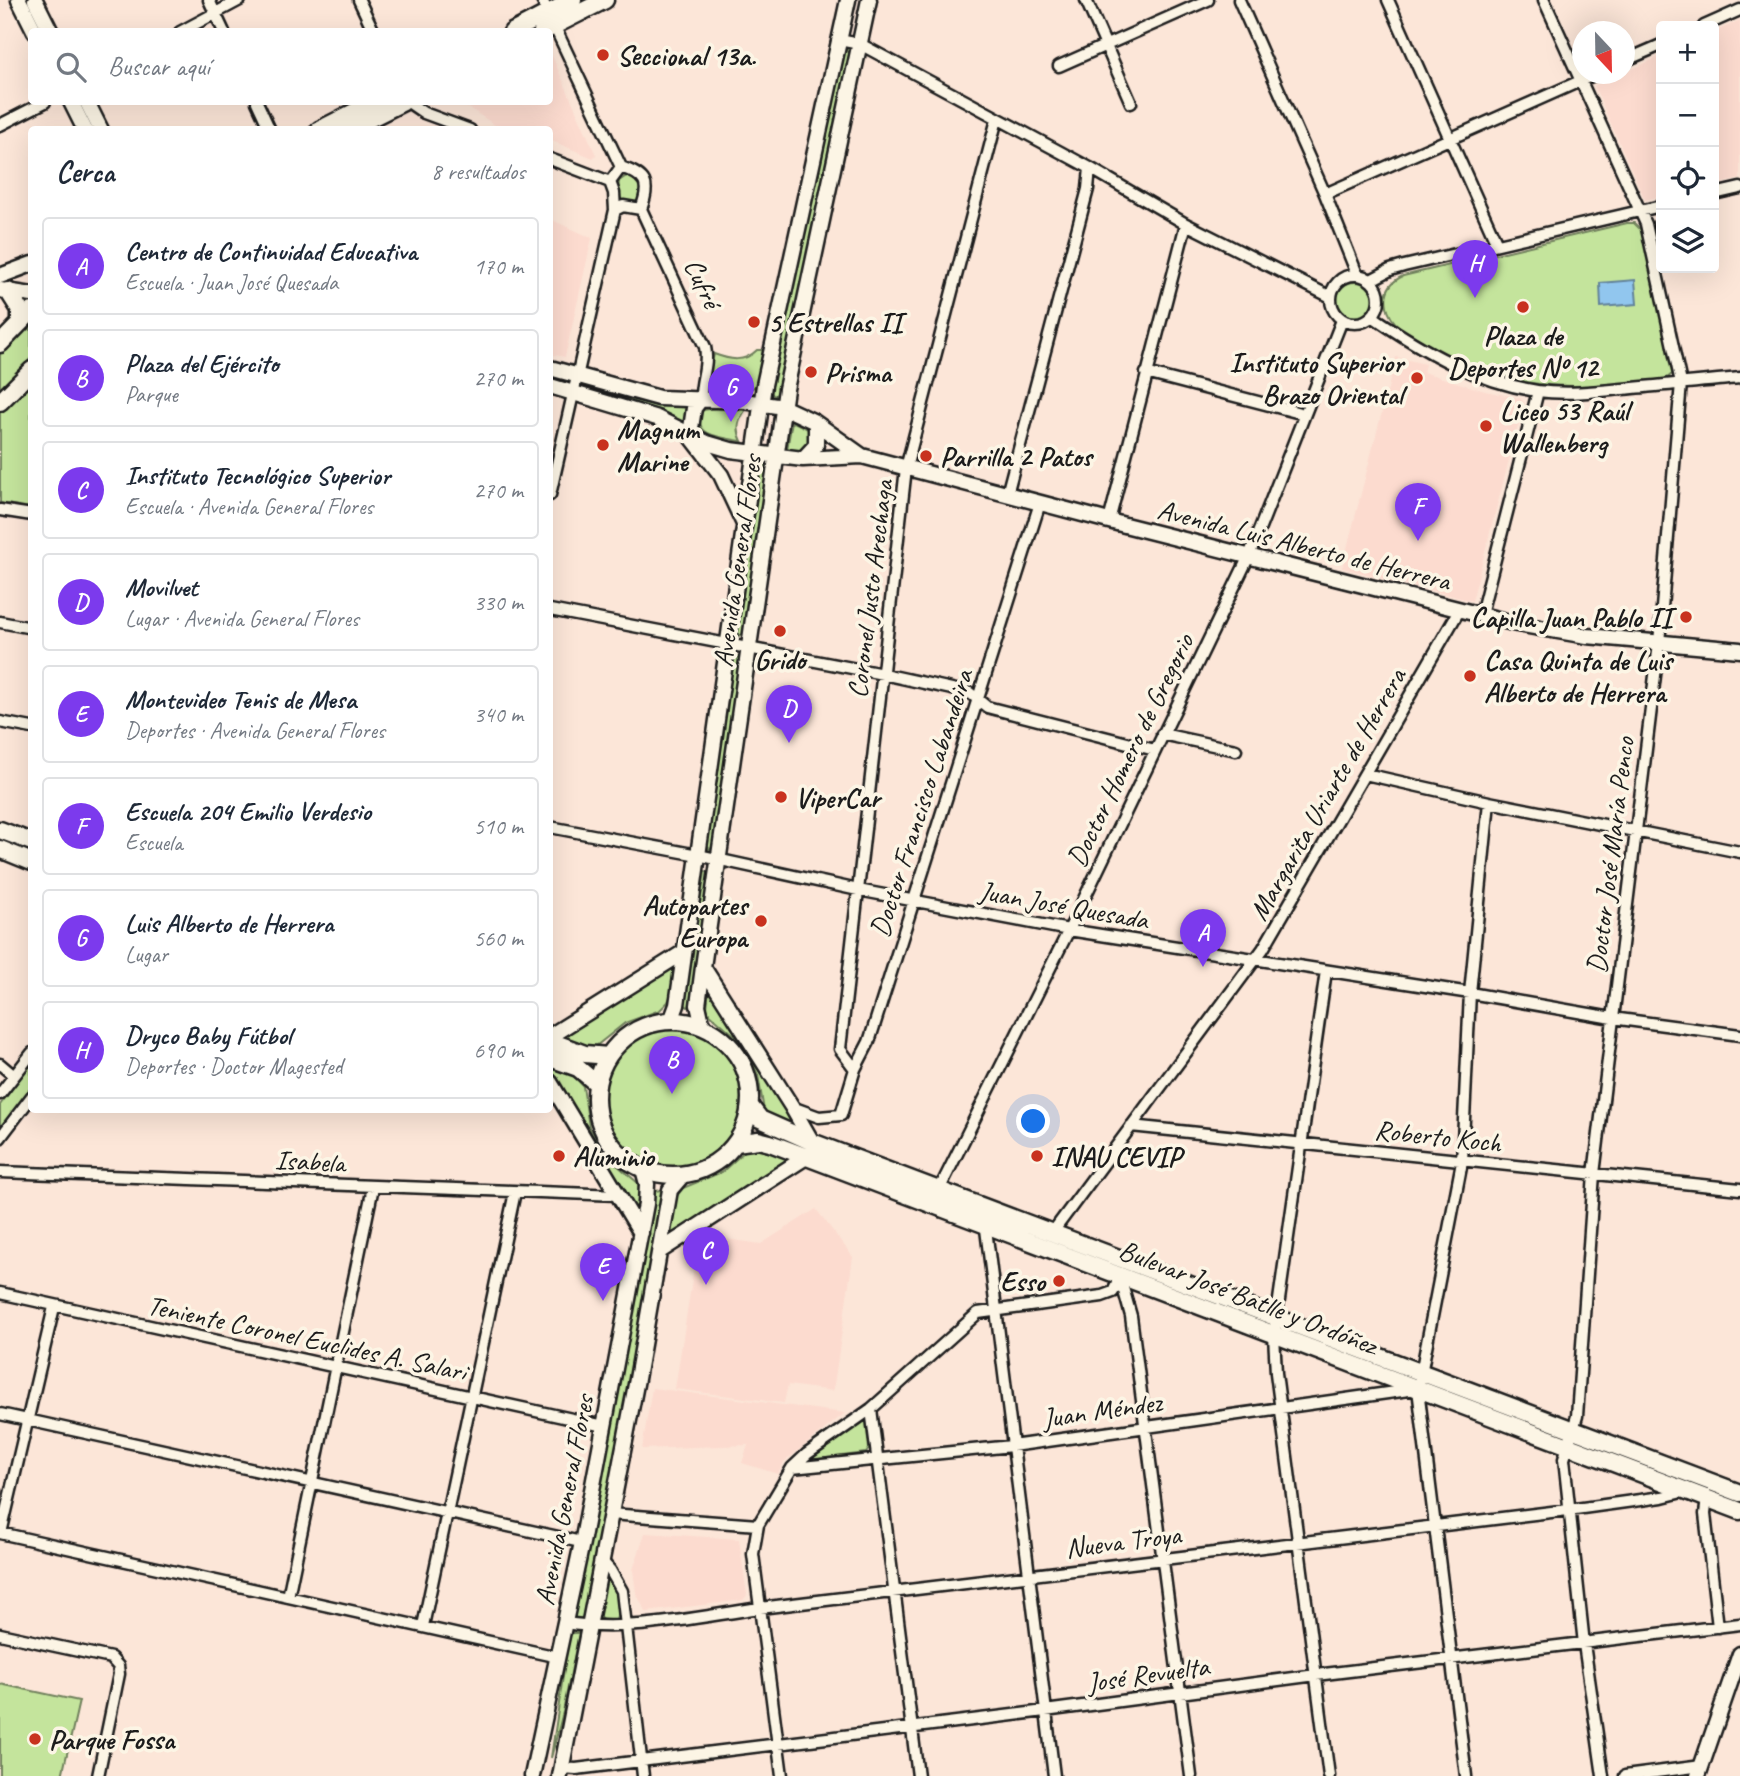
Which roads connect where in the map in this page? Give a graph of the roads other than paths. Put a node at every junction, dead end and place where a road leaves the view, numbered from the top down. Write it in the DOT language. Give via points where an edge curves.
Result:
graph roads {
  1 [pos="19,0"];
  2 [pos="35,0"];
  3 [pos="209,0"];
  4 [pos="240,0"];
  5 [pos="359,0"];
  6 [pos="573,0"];
  7 [pos="605,0"];
  8 [pos="848,0"];
  9 [pos="869,0"];
  10 [pos="1086,0"];
  11 [pos="1208,0"];
  12 [pos="1239,0"];
  13 [pos="1388,0"];
  14 [pos="1544,0"];
  15 [pos="1740,10"];
  16 [pos="215,13"];
  17 [pos="546,18"];
  18 [pos="1715,21"];
  19 [pos="33,28"];
  20 [pos="49,28"];
  21 [pos="187,28"];
  22 [pos="222,28"];
  23 [pos="372,28"];
  24 [pos="522,28"];
  25 [pos="553,32"];
  26 [pos="839,40"];
  27 [pos="860,44"];
  28 [pos="1105,46"];
  29 [pos="1656,47"];
  30 [pos="1635,57"];
  31 [pos="1572,61"];
  32 [pos="1059,66"];
  33 [pos="1572,84"];
  34 [pos="1583,84"];
  35 [pos="1131,103"];
  36 [pos="39,105"];
  37 [pos="72,105"];
  38 [pos="88,105"];
  39 [pos="258,105"];
  40 [pos="368,105"];
  41 [pos="400,105"];
  42 [pos="411,105"];
  43 [pos="997,119"];
  44 [pos="0,125"];
  45 [pos="83,126"];
  46 [pos="99,126"];
  47 [pos="268,126"];
  48 [pos="327,126"];
  49 [pos="355,126"];
  50 [pos="459,126"];
  51 [pos="1450,138"];
  52 [pos="553,160"];
  53 [pos="621,167"];
  54 [pos="1090,169"];
  55 [pos="610,182"];
  56 [pos="1740,188"];
  57 [pos="1719,193"];
  58 [pos="1325,194"];
  59 [pos="1656,207"];
  60 [pos="641,209"];
  61 [pos="615,210"];
  62 [pos="1641,211"];
  63 [pos="1186,224"];
  64 [pos="1497,244"];
  65 [pos="28,266"];
  66 [pos="1357,274"];
  67 [pos="0,276"];
  68 [pos="1371,280"];
  69 [pos="4,290"];
  70 [pos="28,294"];
  71 [pos="1331,297"];
  72 [pos="1372,316"];
  73 [pos="26,317"];
  74 [pos="1342,320"];
  75 [pos="0,344"];
  76 [pos="553,369"];
  77 [pos="1146,373"];
  78 [pos="28,374"];
  79 [pos="577,375"];
  80 [pos="1740,378"];
  81 [pos="1681,383"];
  82 [pos="553,387"];
  83 [pos="1538,391"];
  84 [pos="574,392"];
  85 [pos="701,399"];
  86 [pos="0,402"];
  87 [pos="762,403"];
  88 [pos="783,407"];
  89 [pos="1304,414"];
  90 [pos="816,423"];
  91 [pos="690,435"];
  92 [pos="755,453"];
  93 [pos="776,456"];
  94 [pos="862,456"];
  95 [pos="803,459"];
  96 [pos="906,468"];
  97 [pos="553,482"];
  98 [pos="1007,494"];
  99 [pos="1040,503"];
  100 [pos="0,510"];
  101 [pos="28,514"];
  102 [pos="1109,521"];
  103 [pos="745,525"];
  104 [pos="1249,556"];
  105 [pos="1460,609"];
  106 [pos="553,611"];
  107 [pos="1481,614"];
  108 [pos="0,622"];
  109 [pos="28,627"];
  110 [pos="1659,643"];
  111 [pos="729,644"];
  112 [pos="750,648"];
  113 [pos="1740,650"];
  114 [pos="883,674"];
  115 [pos="978,700"];
  116 [pos="0,722"];
  117 [pos="28,727"];
  118 [pos="1162,734"];
  119 [pos="1154,750"];
  120 [pos="1236,750"];
  121 [pos="1365,774"];
  122 [pos="1489,802"];
  123 [pos="553,828"];
  124 [pos="0,830"];
  125 [pos="1637,831"];
  126 [pos="28,840"];
  127 [pos="0,849"];
  128 [pos="1740,852"];
  129 [pos="698,855"];
  130 [pos="28,860"];
  131 [pos="720,860"];
  132 [pos="858,890"];
  133 [pos="914,901"];
  134 [pos="1069,930"];
  135 [pos="684,952"];
  136 [pos="1256,960"];
  137 [pos="703,967"];
  138 [pos="1326,971"];
  139 [pos="1470,993"];
  140 [pos="1612,1018"];
  141 [pos="671,1021"];
  142 [pos="703,1027"];
  143 [pos="1740,1035"];
  144 [pos="553,1036"];
  145 [pos="553,1039"];
  146 [pos="608,1056"];
  147 [pos="28,1058"];
  148 [pos="553,1059"];
  149 [pos="0,1065"];
  150 [pos="855,1069"];
  151 [pos="13,1075"];
  152 [pos="597,1084"];
  153 [pos="553,1087"];
  154 [pos="0,1094"];
  155 [pos="28,1101"];
  156 [pos="750,1107"];
  157 [pos="792,1107"];
  158 [pos="1131,1126"];
  159 [pos="0,1138"];
  160 [pos="736,1143"];
  161 [pos="1302,1145"];
  162 [pos="809,1150"];
  163 [pos="1462,1162"];
  164 [pos="643,1170"];
  165 [pos="0,1172"];
  166 [pos="1594,1174"];
  167 [pos="683,1175"];
  168 [pos="373,1186"];
  169 [pos="1740,1189"];
  170 [pos="939,1190"];
  171 [pos="515,1192"];
  172 [pos="618,1195"];
  173 [pos="983,1207"];
  174 [pos="985,1225"];
  175 [pos="641,1233"];
  176 [pos="1052,1233"];
  177 [pos="660,1251"];
  178 [pos="1120,1277"];
  179 [pos="0,1293"];
  180 [pos="54,1307"];
  181 [pos="994,1309"];
  182 [pos="1276,1318"];
  183 [pos="1274,1335"];
  184 [pos="334,1367"];
  185 [pos="1419,1381"];
  186 [pos="472,1396"];
  187 [pos="1281,1408"];
  188 [pos="871,1409"];
  189 [pos="0,1414"];
  190 [pos="26,1420"];
  191 [pos="604,1426"];
  192 [pos="1146,1427"];
  193 [pos="1570,1438"];
  194 [pos="1012,1446"];
  195 [pos="876,1460"];
  196 [pos="792,1468"];
  197 [pos="311,1481"];
  198 [pos="1687,1491"];
  199 [pos="1740,1493"];
  200 [pos="1707,1498"];
  201 [pos="1568,1510"];
  202 [pos="447,1511"];
  203 [pos="1740,1511"];
  204 [pos="610,1514"];
  205 [pos="758,1525"];
  206 [pos="1435,1525"];
  207 [pos="0,1533"];
  208 [pos="581,1542"];
  209 [pos="1299,1542"];
  210 [pos="1164,1558"];
  211 [pos="601,1560"];
  212 [pos="1028,1576"];
  213 [pos="893,1591"];
  214 [pos="288,1597"];
  215 [pos="760,1608"];
  216 [pos="565,1622"];
  217 [pos="1740,1624"];
  218 [pos="423,1626"];
  219 [pos="587,1626"];
  220 [pos="626,1627"];
  221 [pos="1718,1627"];
  222 [pos="0,1634"];
  223 [pos="1584,1644"];
  224 [pos="1740,1654"];
  225 [pos="558,1657"];
  226 [pos="1452,1659"];
  227 [pos="1316,1675"];
  228 [pos="1181,1692"];
  229 [pos="1045,1711"];
  230 [pos="911,1727"];
  231 [pos="778,1744"];
  232 [pos="641,1760"];
  233 [pos="1700,1771"];
  234 [pos="561,1772"];
  235 [pos="98,1776"];
  236 [pos="532,1776"];
  237 [pos="643,1776"];
  238 [pos="782,1776"];
  239 [pos="918,1776"];
  240 [pos="1054,1776"];
  241 [pos="1191,1776"];
  242 [pos="1329,1776"];
  243 [pos="1466,1776"];
  244 [pos="1603,1776"];
  245 [pos="1625,1776"];
  1 -- 19 [label="main road"];
  2 -- 20 [label="main road"];
  3 -- 16 [label="street"];
  4 -- 16 [label="street"];
  5 -- 23 [label="street"];
  6 -- 17 [label="main road"];
  7 -- 17 [label="main road"];
  8 -- 26 [label="main road, Avenida General Flores"];
  9 -- 27 [label="main road, Avenida General Flores"];
  10 -- 28 [label="street"];
  11 -- 28 [label="street"];
  12 -- 58 [label="street"];
  13 -- 51 [label="street"];
  14 -- 31 [label="street, Doctor José María Penco"];
  15 -- 18 [label="street"];
  16 -- 21 [label="street"];
  16 -- 22 [label="street"];
  17 -- 24 [label="main road"];
  25 -- 53 [label="street, Cufré"];
  26 -- 27 [label="street"];
  26 -- 87 [label="main road, Avenida General Flores"];
  27 -- 43 [label="street"];
  27 -- 88 [label="main road, Avenida General Flores"];
  28 -- 32 [label="street"];
  28 -- 35 [label="street"];
  29 -- 30 [label="street"];
  33 -- 51 [label="street"];
  34 -- 62 [label="street, Doctor José María Penco"];
  36 -- 44 [label="street"];
  37 -- 45 [label="main road"];
  38 -- 46 [label="main road"];
  39 -- 47 [label="street"];
  40 -- 48 [label="main road"];
  41 -- 49 [label="main road"];
  42 -- 50 [label="street"];
  43 -- 54 [label="street"];
  43 -- 96 [label="street, Coronel Justo Arechaga"];
  51 -- 58 [label="street"];
  51 -- 64 [label="street"];
  52 -- 55 [label="street"];
  53 -- 55 [label="street"];
  53 -- 60 [label="street, Cufré" via="645,181 647,194"];
  54 -- 63 [label="street"];
  54 -- 98 [label="street"];
  55 -- 61 [label="street"];
  56 -- 57 [label="street"];
  58 -- 66 [label="street"];
  59 -- 62 [label="street"];
  60 -- 61 [label="street" via="623,206"];
  60 -- 85 [label="street, Cufré" via="705,347 708,358"];
  61 -- 79 [label="street"];
  62 -- 64 [label="street"];
  62 -- 81 [label="street, Doctor José María Penco"];
  63 -- 71 [label="street"];
  63 -- 77 [label="street"];
  64 -- 68 [label="street" via="1390,270"];
  65 -- 67 [label="main road"];
  66 -- 68 [label="street"];
  66 -- 71 [label="street" via="1341,278"];
  68 -- 72 [label="street" via="1380,295"];
  69 -- 70 [label="main road"];
  69 -- 73 [label="main road"];
  71 -- 74 [label="street" via="1332,308"];
  72 -- 74 [label="street" via="1355,323"];
  72 -- 83 [label="street" via="1450,364"];
  73 -- 75 [label="main road"];
  74 -- 89 [label="street, Doctor Homero de Gregorio"];
  76 -- 79 [label="main road, Avenida Luis Alberto de Herrera"];
  77 -- 89 [label="street"];
  77 -- 102 [label="street"];
  78 -- 86 [label="main road"];
  79 -- 84 [label="street"];
  79 -- 85 [label="main road, Avenida Luis Alberto de Herrera" via="659,398"];
  80 -- 81 [label="street"];
  81 -- 83 [label="street" via="1596,392"];
  81 -- 110 [label="street, Doctor José María Penco"];
  82 -- 84 [label="main road, Avenida Luis Alberto de Herrera"];
  83 -- 107 [label="street"];
  84 -- 91 [label="main road, Avenida Luis Alberto de Herrera" via="657,418"];
  84 -- 97 [label="street"];
  85 -- 87 [label="main road, Avenida Luis Alberto de Herrera"];
  85 -- 91 [label="main road, Cufré" via="694,408"];
  87 -- 88 [label="main road, Avenida Luis Alberto de Herrera"];
  87 -- 92 [label="main road, Avenida General Flores"];
  88 -- 90 [label="main road, Avenida Luis Alberto de Herrera"];
  88 -- 93 [label="main road, Avenida General Flores"];
  89 -- 104 [label="street, Doctor Homero de Gregorio"];
  90 -- 94 [label="main road, Avenida Luis Alberto de Herrera"];
  90 -- 95 [label="main road" via="816,445"];
  91 -- 92 [label="main road, Avenida Luis Alberto de Herrera" via="731,450"];
  91 -- 103 [label="main road, Avenida Luis Alberto de Herrera" via="721,475"];
  92 -- 93 [label="main road, Avenida Luis Alberto de Herrera"];
  92 -- 103 [label="main road, Avenida General Flores"];
  93 -- 95 [label="main road, Avenida Luis Alberto de Herrera"];
  93 -- 112 [label="main road, Avenida General Flores"];
  94 -- 95 [label="main road, Avenida Luis Alberto de Herrera"];
  94 -- 96 [label="main road, Avenida Luis Alberto de Herrera"];
  96 -- 98 [label="main road, Avenida Luis Alberto de Herrera"];
  96 -- 114 [label="street, Coronel Justo Arechaga"];
  98 -- 99 [label="main road, Avenida Luis Alberto de Herrera"];
  99 -- 102 [label="main road, Avenida Luis Alberto de Herrera"];
  99 -- 115 [label="street, Doctor Francisco Labandeira"];
  100 -- 101 [label="street"];
  102 -- 104 [label="main road, Avenida Luis Alberto de Herrera"];
  103 -- 111 [label="main road, Avenida General Flores"];
  104 -- 105 [label="main road, Avenida Luis Alberto de Herrera"];
  104 -- 118 [label="street, Doctor Homero de Gregorio"];
  105 -- 107 [label="main road, Avenida Luis Alberto de Herrera"];
  105 -- 121 [label="street, Margarita Uriarte de Herrera"];
  106 -- 111 [label="street"];
  107 -- 110 [label="main road, Avenida Luis Alberto de Herrera" via="1550,631"];
  108 -- 109 [label="street"];
  110 -- 113 [label="main road, Avenida Luis Alberto de Herrera"];
  110 -- 125 [label="street, Doctor José María Penco"];
  111 -- 112 [label="street"];
  111 -- 129 [label="main road, Avenida General Flores"];
  112 -- 114 [label="street"];
  112 -- 131 [label="main road, Avenida General Flores"];
  114 -- 115 [label="street" via="970,693"];
  114 -- 132 [label="street, Coronel Justo Arechaga"];
  115 -- 119 [label="street" via="987,707"];
  115 -- 133 [label="street, Doctor Francisco Labandeira"];
  116 -- 117 [label="street"];
  118 -- 119 [label="street, Doctor Homero de Gregorio"];
  118 -- 120 [label="street"];
  119 -- 134 [label="street, Doctor Homero de Gregorio"];
  121 -- 122 [label="street"];
  121 -- 136 [label="street, Margarita Uriarte de Herrera"];
  122 -- 125 [label="street"];
  122 -- 139 [label="street"];
  123 -- 129 [label="street, Juan José Quesada"];
  124 -- 126 [label="main road"];
  125 -- 128 [label="street"];
  125 -- 140 [label="street, Doctor José María Penco"];
  127 -- 130 [label="main road"];
  129 -- 131 [label="street, Juan José Quesada"];
  129 -- 135 [label="main road, Avenida General Flores"];
  131 -- 132 [label="street, Juan José Quesada"];
  131 -- 137 [label="main road, Avenida General Flores"];
  132 -- 133 [label="street, Juan José Quesada"];
  132 -- 150 [label="street, Coronel Justo Arechaga" via="840,1049"];
  133 -- 134 [label="street, Juan José Quesada"];
  133 -- 150 [label="street, Doctor Francisco Labandeira" via="869,1042"];
  134 -- 136 [label="street, Juan José Quesada"];
  134 -- 170 [label="street, Doctor Homero de Gregorio"];
  135 -- 141 [label="main road, Avenida General Flores"];
  135 -- 144 [label="main road"];
  136 -- 138 [label="street, Juan José Quesada"];
  136 -- 158 [label="street, Margarita Uriarte de Herrera"];
  137 -- 142 [label="main road, Avenida General Flores" via="698,1005"];
  137 -- 157 [label="main road"];
  138 -- 139 [label="street, Juan José Quesada"];
  138 -- 161 [label="street"];
  139 -- 140 [label="street, Juan José Quesada"];
  139 -- 163 [label="street"];
  140 -- 143 [label="street, Juan José Quesada"];
  140 -- 166 [label="street, Doctor José María Penco"];
  141 -- 142 [label="main road"];
  141 -- 146 [label="main road" via="640,1028"];
  142 -- 156 [label="main road" via="737,1054 750,1084"];
  145 -- 146 [label="main road" via="584,1054"];
  146 -- 152 [label="main road"];
  147 -- 151 [label="street"];
  148 -- 152 [label="main road" via="578,1068"];
  149 -- 151 [label="street"];
  150 -- 157 [label="street, Doctor Francisco Labandeira" via="841,1115 819,1117"];
  151 -- 154 [label="street"];
  152 -- 164 [label="main road" via="602,1130 615,1149"];
  153 -- 172 [label="main road"];
  155 -- 159 [label="street"];
  156 -- 160 [label="main road"];
  156 -- 162 [label="main road, Bulevar José Batlle y Ordóñez" via="760,1119"];
  157 -- 162 [label="main road"];
  158 -- 161 [label="street, Roberto Koch"];
  158 -- 176 [label="street, Margarita Uriarte de Herrera"];
  160 -- 162 [label="main road, Bulevar José Batlle y Ordóñez" via="758,1140"];
  160 -- 167 [label="main road" via="713,1164"];
  161 -- 163 [label="street, Roberto Koch"];
  161 -- 182 [label="street"];
  162 -- 170 [label="main road, Bulevar José Batlle y Ordóñez"];
  162 -- 174 [label="main road, Bulevar José Batlle y Ordóñez"];
  162 -- 177 [label="main road"];
  163 -- 166 [label="street, Roberto Koch"];
  163 -- 185 [label="street"];
  164 -- 167 [label="main road"];
  164 -- 175 [label="main road, Avenida General Flores" via="647,1199"];
  165 -- 168 [label="street, Isabela"];
  166 -- 169 [label="street, Roberto Koch"];
  166 -- 193 [label="street, Doctor José María Penco" via="1577,1416"];
  167 -- 177 [label="main road, Avenida General Flores" via="670,1189"];
  168 -- 171 [label="street, Isabela"];
  168 -- 184 [label="street"];
  170 -- 173 [label="main road, Bulevar José Batlle y Ordóñez"];
  171 -- 172 [label="street, Isabela"];
  171 -- 186 [label="street"];
  172 -- 175 [label="main road"];
  173 -- 174 [label="street"];
  173 -- 176 [label="main road, Bulevar José Batlle y Ordóñez"];
  174 -- 178 [label="main road, Bulevar José Batlle y Ordóñez"];
  174 -- 181 [label="street"];
  175 -- 191 [label="main road, Avenida General Flores"];
  176 -- 182 [label="main road, Bulevar José Batlle y Ordóñez"];
  177 -- 204 [label="main road, Avenida General Flores"];
  178 -- 181 [label="street" via="1109,1295"];
  178 -- 183 [label="main road, Bulevar José Batlle y Ordóñez"];
  178 -- 192 [label="street" via="1129,1303"];
  179 -- 180 [label="street, Teniente Coronel Euclides A. Salari"];
  180 -- 184 [label="street, Teniente Coronel Euclides A. Salari"];
  180 -- 190 [label="street"];
  181 -- 188 [label="street" via="978,1312"];
  181 -- 194 [label="street"];
  182 -- 183 [label="street"];
  182 -- 185 [label="main road, Bulevar José Batlle y Ordóñez"];
  183 -- 185 [label="main road, Bulevar José Batlle y Ordóñez"];
  183 -- 187 [label="street"];
  184 -- 186 [label="street, Teniente Coronel Euclides A. Salari"];
  184 -- 197 [label="street"];
  185 -- 187 [label="street, Juan Méndez"];
  185 -- 193 [label="main road, Bulevar José Batlle y Ordóñez"];
  185 -- 206 [label="street"];
  186 -- 191 [label="street, Teniente Coronel Euclides A. Salari"];
  186 -- 202 [label="street"];
  187 -- 192 [label="street, Juan Méndez"];
  187 -- 209 [label="street"];
  188 -- 195 [label="street"];
  188 -- 196 [label="street"];
  189 -- 190 [label="street"];
  190 -- 197 [label="street"];
  190 -- 207 [label="street"];
  191 -- 208 [label="main road, Avenida General Flores"];
  192 -- 194 [label="street, Juan Méndez"];
  192 -- 210 [label="street"];
  193 -- 198 [label="main road, Bulevar José Batlle y Ordóñez"];
  193 -- 199 [label="main road, Bulevar José Batlle y Ordóñez"];
  193 -- 201 [label="street, Doctor José María Penco" via="1564,1468"];
  194 -- 195 [label="street, Juan Méndez"];
  194 -- 212 [label="street"];
  195 -- 196 [label="street, Juan Méndez"];
  195 -- 213 [label="street"];
  196 -- 205 [label="street"];
  197 -- 202 [label="street"];
  197 -- 214 [label="street"];
  198 -- 200 [label="main road, Bulevar José Batlle y Ordóñez"];
  198 -- 201 [label="street, Nueva Troya"];
  200 -- 203 [label="main road, Bulevar José Batlle y Ordóñez"];
  200 -- 221 [label="street"];
  201 -- 206 [label="street, Nueva Troya"];
  201 -- 223 [label="street, Doctor José María Penco"];
  202 -- 208 [label="street"];
  202 -- 218 [label="street"];
  204 -- 205 [label="street"];
  204 -- 211 [label="main road, Avenida General Flores"];
  205 -- 215 [label="street" via="753,1554"];
  206 -- 209 [label="street, Nueva Troya"];
  206 -- 226 [label="street"];
  207 -- 214 [label="street"];
  208 -- 216 [label="main road, Avenida General Flores"];
  209 -- 210 [label="street, Nueva Troya"];
  209 -- 227 [label="street"];
  210 -- 212 [label="street, Nueva Troya"];
  210 -- 228 [label="street"];
  211 -- 219 [label="main road, Avenida General Flores"];
  211 -- 220 [label="street" via="622,1591"];
  212 -- 213 [label="street, Nueva Troya"];
  212 -- 229 [label="street"];
  213 -- 215 [label="street, Nueva Troya"];
  213 -- 230 [label="street"];
  214 -- 218 [label="street"];
  215 -- 220 [label="street, Nueva Troya"];
  215 -- 231 [label="street"];
  216 -- 219 [label="street, Nueva Troya"];
  216 -- 225 [label="main road, Avenida General Flores"];
  217 -- 221 [label="street, José Revuelta"];
  218 -- 225 [label="street"];
  219 -- 220 [label="street, Nueva Troya"];
  219 -- 234 [label="main road, Avenida General Flores"];
  220 -- 232 [label="street"];
  221 -- 223 [label="street, José Revuelta"];
  222 -- 235 [label="street" via="116,1662 119,1674"];
  223 -- 226 [label="street, José Revuelta"];
  223 -- 244 [label="street, Doctor José María Penco"];
  224 -- 233 [label="main road"];
  225 -- 236 [label="main road, Avenida General Flores"];
  226 -- 227 [label="street, José Revuelta"];
  226 -- 243 [label="street"];
  227 -- 228 [label="street, José Revuelta"];
  227 -- 242 [label="street"];
  228 -- 229 [label="street, José Revuelta"];
  228 -- 241 [label="street"];
  229 -- 230 [label="street, José Revuelta"];
  229 -- 240 [label="street"];
  230 -- 231 [label="street, José Revuelta"];
  230 -- 239 [label="street"];
  231 -- 232 [label="street, José Revuelta"];
  231 -- 238 [label="street"];
  232 -- 234 [label="street, José Revuelta"];
  232 -- 237 [label="street"];
  233 -- 245 [label="street"];
}
